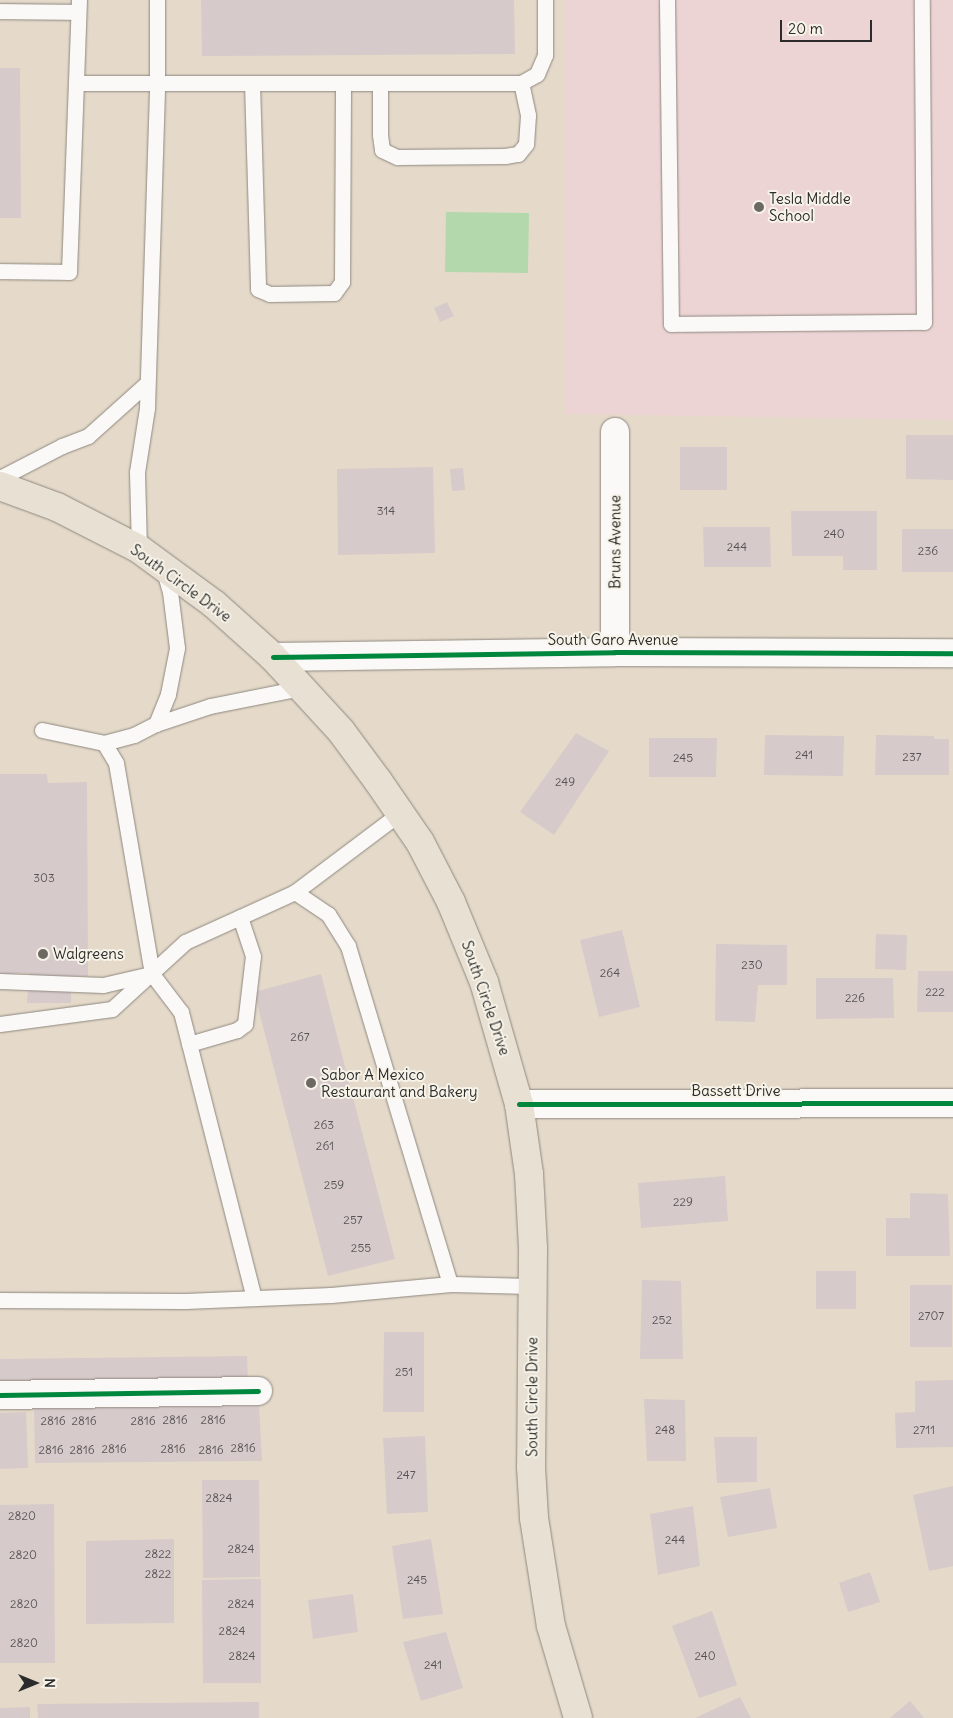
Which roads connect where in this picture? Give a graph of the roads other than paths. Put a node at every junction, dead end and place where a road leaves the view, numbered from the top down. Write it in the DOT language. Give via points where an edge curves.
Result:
graph roads {
  1 [pos="157,0"];
  2 [pos="545,0"];
  3 [pos="667,0"];
  4 [pos="922,0"];
  5 [pos="78,6"];
  6 [pos="0,11"];
  7 [pos="157,82"];
  8 [pos="76,83"];
  9 [pos="252,83"];
  10 [pos="343,83"];
  11 [pos="380,83"];
  12 [pos="521,83"];
  13 [pos="0,271"];
  14 [pos="147,383"];
  15 [pos="615,432"];
  16 [pos="0,478"];
  17 [pos="0,486"];
  18 [pos="139,550"];
  19 [pos="162,566"];
  20 [pos="615,652"];
  21 [pos="953,653"];
  22 [pos="273,657"];
  23 [pos="301,688"];
  24 [pos="156,724"];
  25 [pos="42,730"];
  26 [pos="104,742"];
  27 [pos="400,813"];
  28 [pos="295,892"];
  29 [pos="240,917"];
  30 [pos="152,974"];
  31 [pos="0,981"];
  32 [pos="0,1024"];
  33 [pos="189,1044"];
  34 [pos="953,1103"];
  35 [pos="519,1104"];
  36 [pos="450,1284"];
  37 [pos="532,1286"];
  38 [pos="254,1298"];
  39 [pos="0,1300"];
  40 [pos="258,1391"];
  41 [pos="0,1395"];
  42 [pos="578,1718"];
  1 -- 7 [label="lane"];
  2 -- 12 [label="lane" via="545,55 537,74"];
  3 -- 4 [label="lane" via="671,324 680,324 924,322"];
  5 -- 6 [label="lane"];
  5 -- 8 [label="lane"];
  7 -- 8 [label="lane"];
  7 -- 9 [label="lane"];
  7 -- 14 [label="lane"];
  8 -- 13 [label="lane" via="69,272"];
  9 -- 10 [label="lane"];
  9 -- 10 [label="lane" via="258,289 270,294 334,294 342,282"];
  10 -- 11 [label="lane"];
  11 -- 12 [label="lane"];
  11 -- 12 [label="lane" via="382,150 397,157 416,157 518,154 526,144 528,115"];
  14 -- 16 [label="lane" via="88,436"];
  14 -- 18 [label="lane" via="147,408 137,472"];
  15 -- 20 [label="street, Bruns Avenue"];
  17 -- 18 [label="main road, South Circle Drive" via="57,507"];
  18 -- 19 [label="main road, South Circle Drive"];
  19 -- 22 [label="main road, South Circle Drive" via="214,604"];
  19 -- 24 [label="lane" via="170,592 176,648 168,694"];
  20 -- 21 [label="street, South Garo Avenue"];
  20 -- 22 [label="street, South Garo Avenue"];
  22 -- 23 [label="main road, South Circle Drive"];
  23 -- 24 [label="lane" via="210,706"];
  23 -- 27 [label="main road, South Circle Drive" via="341,731"];
  24 -- 26 [label="lane" via="134,735"];
  25 -- 26 [label="lane"];
  26 -- 30 [label="lane" via="116,763"];
  27 -- 28 [label="lane"];
  27 -- 35 [label="main road, South Circle Drive" via="420,842 451,902 484,982"];
  28 -- 29 [label="lane"];
  28 -- 36 [label="lane" via="328,914 348,946"];
  29 -- 30 [label="lane" via="185,942"];
  29 -- 33 [label="lane" via="253,956 245,1024 238,1030"];
  30 -- 31 [label="lane" via="103,985"];
  30 -- 32 [label="lane" via="112,1009"];
  30 -- 33 [label="lane" via="181,1012"];
  33 -- 38 [label="lane"];
  34 -- 35 [label="street, Bassett Drive"];
  35 -- 37 [label="main road, South Circle Drive" via="529,1174"];
  36 -- 37 [label="lane"];
  36 -- 38 [label="lane"];
  37 -- 42 [label="main road, South Circle Drive" via="531,1467 534,1518 551,1626"];
  38 -- 39 [label="lane"];
  40 -- 41 [label="street"];
}
